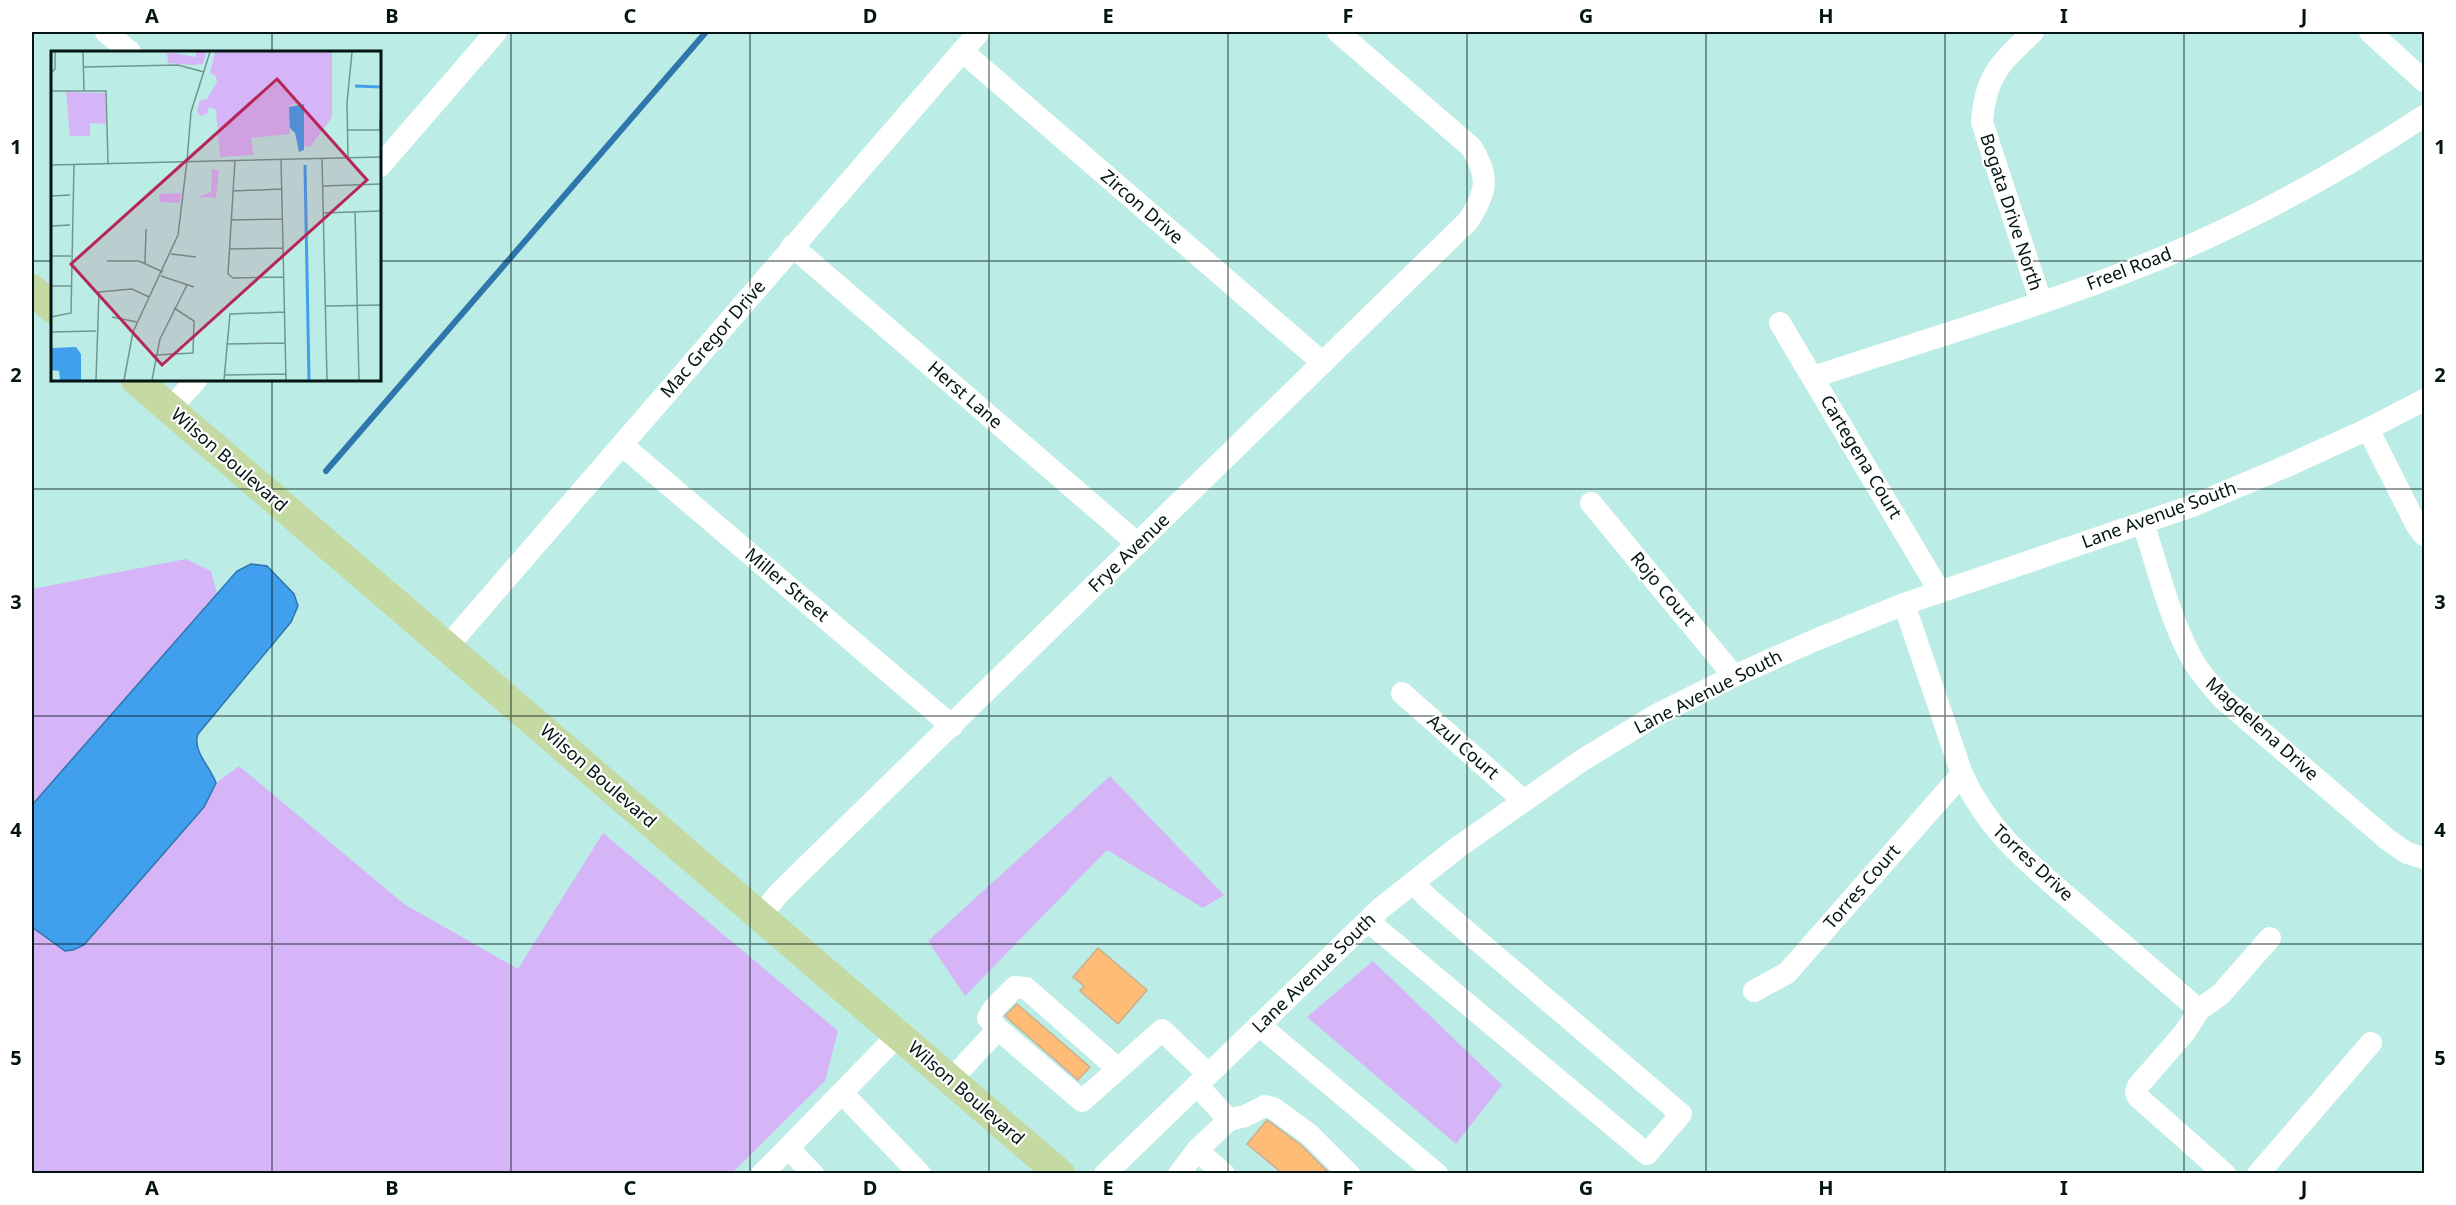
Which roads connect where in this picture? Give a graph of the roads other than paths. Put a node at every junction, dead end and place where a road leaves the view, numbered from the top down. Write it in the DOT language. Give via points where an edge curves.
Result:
graph roads {
  1 [pos="106,32"];
  2 [pos="979,32"];
  3 [pos="1338,32"];
  4 [pos="2033,32"];
  5 [pos="2370,32"];
  6 [pos="484,36"];
  7 [pos="129,51"];
  8 [pos="962,51"];
  9 [pos="2424,81"];
  10 [pos="2424,116"];
  11 [pos="381,165"];
  12 [pos="792,246"];
  13 [pos="32,289"];
  14 [pos="2041,302"];
  15 [pos="51,307"];
  16 [pos="1780,323"];
  17 [pos="1323,363"];
  18 [pos="1813,376"];
  19 [pos="137,381"];
  20 [pos="195,381"];
  21 [pos="2424,400"];
  22 [pos="170,409"];
  23 [pos="2368,429"];
  24 [pos="622,445"];
  25 [pos="1591,502"];
  26 [pos="2144,523"];
  27 [pos="2424,535"];
  28 [pos="1138,544"];
  29 [pos="1940,592"];
  30 [pos="1904,604"];
  31 [pos="447,647"];
  32 [pos="1734,676"];
  33 [pos="1402,693"];
  34 [pos="951,726"];
  35 [pos="1962,774"];
  36 [pos="1524,801"];
  37 [pos="2424,858"];
  38 [pos="1413,883"];
  39 [pos="760,915"];
  40 [pos="1368,921"];
  41 [pos="2270,938"];
  42 [pos="1754,991"];
  43 [pos="2199,1010"];
  44 [pos="1259,1025"];
  45 [pos="998,1029"];
  46 [pos="898,1035"];
  47 [pos="2371,1043"];
  48 [pos="1118,1069"];
  49 [pos="1202,1079"];
  50 [pos="950,1081"];
  51 [pos="842,1093"];
  52 [pos="1229,1120"];
  53 [pos="788,1148"];
  54 [pos="1197,1150"];
  55 [pos="1219,1172"];
  56 [pos="762,1173"];
  57 [pos="813,1173"];
  58 [pos="920,1173"];
  59 [pos="1060,1173"];
  60 [pos="1105,1173"];
  61 [pos="1179,1173"];
  62 [pos="1348,1173"];
  63 [pos="1437,1173"];
  64 [pos="2225,1173"];
  65 [pos="2258,1173"];
  1 -- 7 [label="street"];
  2 -- 8 [label="street, Mac Gregor Drive"];
  3 -- 17 [label="street, Frye Avenue" via="1471,147 1482,164 1485,182 1480,202 1468,221"];
  4 -- 14 [label="street, Bogata Drive North" via="1991,78 1983,99 1982,122"];
  5 -- 9 [label="street"];
  6 -- 11 [label="street"];
  8 -- 12 [label="street, Mac Gregor Drive"];
  8 -- 17 [label="street, Zircon Drive"];
  10 -- 14 [label="street, Freel Road" via="2319,182 2254,215 2149,263"];
  12 -- 24 [label="street, Mac Gregor Drive"];
  12 -- 28 [label="street, Herst Lane"];
  13 -- 15 [label="main road"];
  14 -- 18 [label="street, Freel Road"];
  16 -- 18 [label="street, Cartegena Court"];
  17 -- 28 [label="street, Frye Avenue"];
  18 -- 29 [label="street, Cartegena Court"];
  19 -- 22 [label="main road, Wilson Boulevard"];
  20 -- 22 [label="street"];
  21 -- 23 [label="street, Lane Avenue South"];
  22 -- 31 [label="main road, Wilson Boulevard"];
  23 -- 26 [label="street, Lane Avenue South"];
  23 -- 27 [label="street"];
  24 -- 31 [label="street, Mac Gregor Drive"];
  24 -- 34 [label="street, Miller Street"];
  25 -- 32 [label="street, Rojo Court"];
  26 -- 29 [label="street, Lane Avenue South"];
  26 -- 37 [label="street, Magdelena Drive" via="2179,631 2206,679 2223,699 2388,840 2407,853"];
  28 -- 34 [label="street, Frye Avenue"];
  29 -- 30 [label="street, Lane Avenue South"];
  30 -- 32 [label="street, Lane Avenue South"];
  30 -- 35 [label="street, Torres Drive"];
  31 -- 39 [label="main road, Wilson Boulevard"];
  32 -- 36 [label="street, Lane Avenue South" via="1658,714"];
  33 -- 36 [label="street, Azul Court"];
  34 -- 39 [label="street, Frye Avenue"];
  35 -- 42 [label="street, Torres Court" via="1786,973"];
  35 -- 43 [label="street, Torres Drive" via="2002,838"];
  36 -- 38 [label="street, Lane Avenue South"];
  38 -- 40 [label="street, Lane Avenue South"];
  38 -- 40 [label="street" via="1681,1114 1647,1154"];
  39 -- 46 [label="main road, Wilson Boulevard"];
  40 -- 44 [label="street, Lane Avenue South"];
  41 -- 43 [label="street" via="2221,994"];
  43 -- 64 [label="street" via="2136,1092"];
  44 -- 49 [label="street, Lane Avenue South"];
  44 -- 63 [label="street"];
  45 -- 48 [label="street" via="1082,1101"];
  45 -- 48 [label="street" via="988,1018 994,1008 1015,987 1026,988"];
  45 -- 50 [label="street"];
  46 -- 50 [label="main road, Wilson Boulevard"];
  46 -- 51 [label="street"];
  47 -- 65 [label="street"];
  48 -- 49 [label="street" via="1162,1030"];
  49 -- 52 [label="street"];
  49 -- 60 [label="street, Lane Avenue South"];
  50 -- 59 [label="main road, Wilson Boulevard"];
  51 -- 53 [label="street"];
  51 -- 58 [label="street"];
  52 -- 54 [label="street"];
  52 -- 62 [label="street" via="1264,1106 1273,1108 1310,1135"];
  53 -- 56 [label="street"];
  53 -- 57 [label="street"];
  54 -- 55 [label="street"];
  54 -- 61 [label="street"];
}
